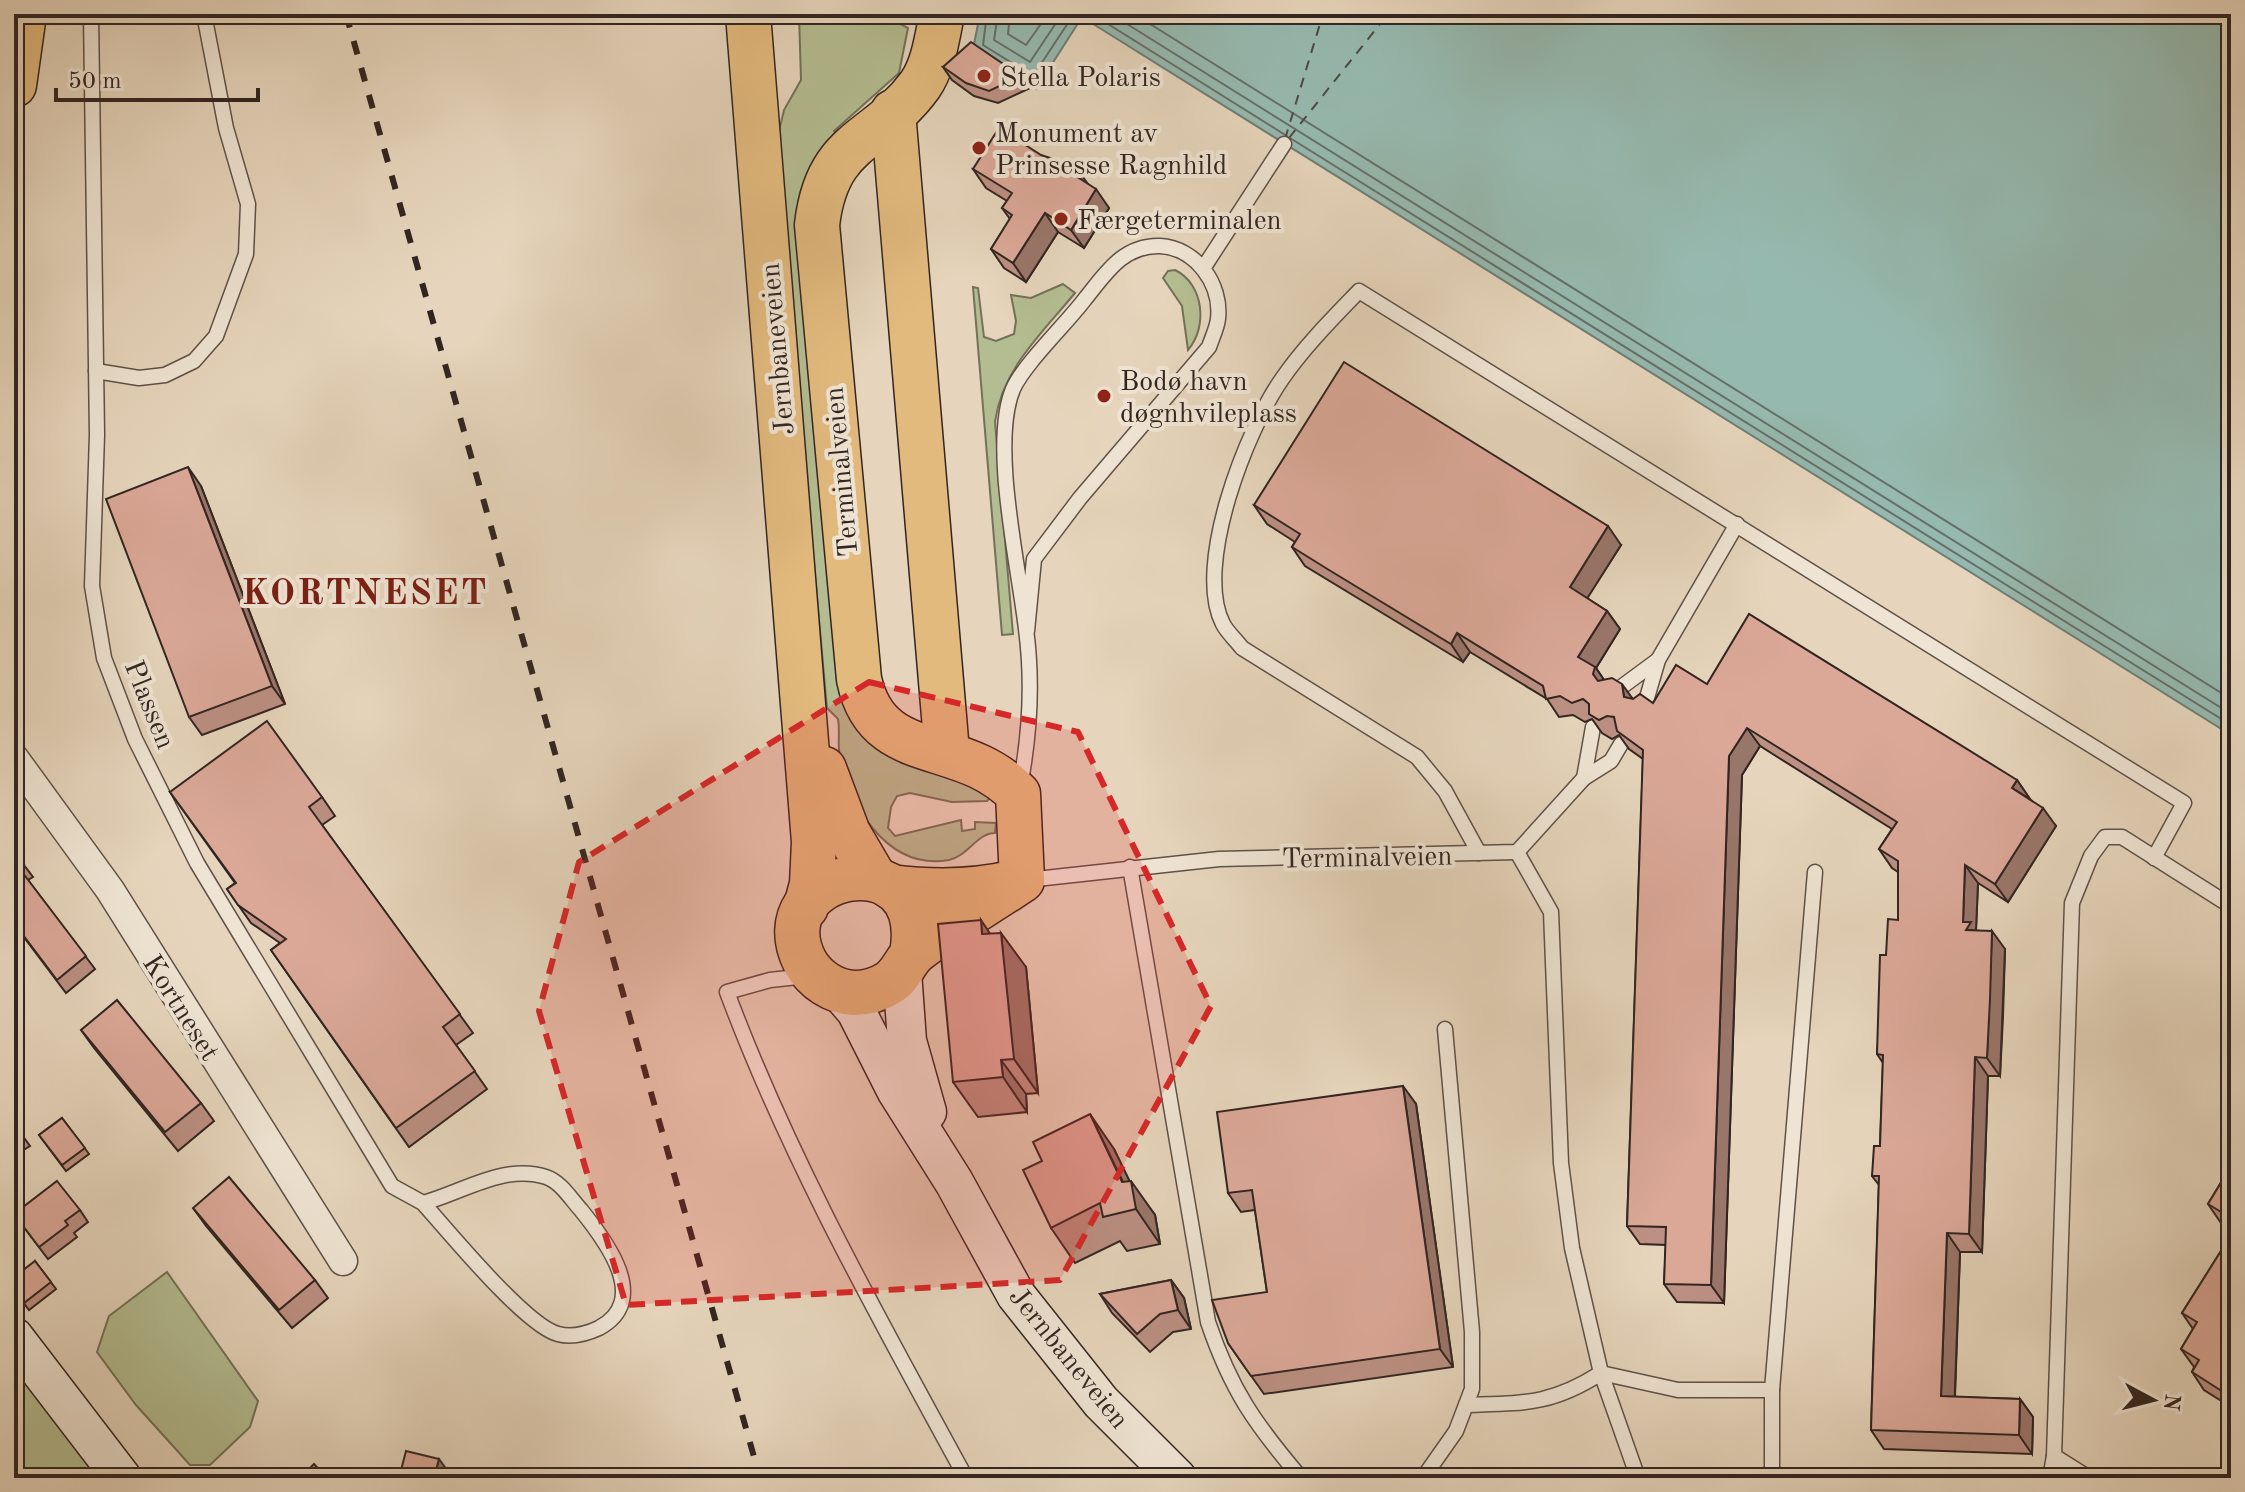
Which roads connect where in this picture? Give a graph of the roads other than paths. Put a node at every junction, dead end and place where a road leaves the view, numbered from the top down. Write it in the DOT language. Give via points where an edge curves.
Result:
graph roads {
  1 [pos="24,14"];
  2 [pos="91,14"];
  3 [pos="204,14"];
  4 [pos="748,14"];
  5 [pos="942,14"];
  6 [pos="14,85"];
  7 [pos="893,112"];
  8 [pos="1284,144"];
  9 [pos="1204,267"];
  10 [pos="96,371"];
  11 [pos="1737,524"];
  12 [pos="1027,631"];
  13 [pos="1658,660"];
  14 [pos="804,685"];
  15 [pos="1616,691"];
  16 [pos="1644,708"];
  17 [pos="1593,727"];
  18 [pos="1621,744"];
  19 [pos="947,752"];
  20 [pos="14,758"];
  21 [pos="1584,778"];
  22 [pos="1018,794"];
  23 [pos="1517,852"];
  24 [pos="1479,853"];
  25 [pos="2154,858"];
  26 [pos="1130,867"];
  27 [pos="1815,872"];
  28 [pos="1022,880"];
  29 [pos="883,883"];
  30 [pos="2231,906"];
  31 [pos="806,907"];
  32 [pos="907,963"];
  33 [pos="826,983"];
  34 [pos="1445,1029"];
  35 [pos="954,1182"];
  36 [pos="423,1203"];
  37 [pos="343,1261"];
  38 [pos="14,1337"];
  39 [pos="1601,1373"];
  40 [pos="1772,1390"];
  41 [pos="1466,1405"];
  42 [pos="2054,1456"];
  43 [pos="122,1478"];
  44 [pos="966,1478"];
  45 [pos="1177,1478"];
  46 [pos="1301,1478"];
  47 [pos="1423,1478"];
  48 [pos="1638,1478"];
  49 [pos="1772,1478"];
  50 [pos="2050,1478"];
  51 [pos="2089,1478"];
  1 -- 6 [label="highway"];
  2 -- 10 [label="lane, Plassen"];
  3 -- 10 [label="lane" via="226,128 248,204 246,254 216,336 194,361 165,375 139,378"];
  4 -- 14 [label="highway, Jernbaneveien"];
  5 -- 7 [label="highway, Terminalveien" via="922,82"];
  7 -- 19 [label="highway"];
  7 -- 19 [label="highway, Terminalveien" via="840,157 820,199 817,225 859,679 870,716 890,734"];
  8 -- 9 [label="lane"];
  9 -- 12 [label="lane" via="1215,289 1218,319 1209,347 1034,559"];
  9 -- 12 [label="lane" via="1160,246 1139,248 1114,261 1014,386 1003,422"];
  10 -- 36 [label="lane, Plassen" via="92,586 104,658 135,739 197,863 392,1186"];
  11 -- 13 [label="lane"];
  11 -- 24 [label="lane" via="1359,291 1281,380 1242,460 1217,532 1214,582 1222,623 1242,648 1417,757 1445,791"];
  11 -- 25 [label="lane" via="2184,803"];
  12 -- 22 [label="lane" via="1030,732"];
  13 -- 15 [label="lane"];
  13 -- 16 [label="lane"];
  14 -- 29 [label="highway, Jernbaneveien" via="835,804"];
  14 -- 31 [label="highway, Jernbaneveien" via="814,842"];
  17 -- 21 [label="lane"];
  18 -- 21 [label="lane" via="1611,761"];
  19 -- 22 [label="highway, Terminalveien" via="991,770"];
  20 -- 37 [label="street, Kortneset" via="110,890"];
  21 -- 23 [label="lane"];
  22 -- 28 [label="highway"];
  23 -- 24 [label="lane, Terminalveien"];
  23 -- 39 [label="lane" via="1551,912 1561,1163 1572,1248"];
  24 -- 26 [label="lane, Terminalveien" via="1219,859"];
  25 -- 30 [label="lane"];
  25 -- 42 [label="lane" via="2122,837 2105,837 2091,856 2072,903"];
  26 -- 28 [label="lane, Terminalveien"];
  26 -- 46 [label="lane" via="1208,1322 1226,1375 1261,1431"];
  27 -- 40 [label="lane"];
  28 -- 29 [label="highway, Terminalveien" via="990,888"];
  28 -- 32 [label="highway, Terminalveien"];
  29 -- 31 [label="highway" via="859,876 828,883"];
  29 -- 32 [label="highway, Jernbaneveien" via="905,901 913,917 915,936"];
  31 -- 33 [label="highway, Jernbaneveien" via="800,920 800,950"];
  32 -- 33 [label="highway" via="879,989 866,993"];
  32 -- 35 [label="street, Jernbaneveien" via="907,1041"];
  33 -- 35 [label="street, Jernbaneveien" via="856,1011 915,1123"];
  33 -- 44 [label="lane" via="770,980 727,992 793,1151"];
  34 -- 41 [label="lane" via="1472,1332 1472,1389"];
  35 -- 45 [label="street, Jernbaneveien" via="1016,1295 1101,1402"];
  36 -- 36 [label="lane, Plassen" via="490,1180 546,1177 563,1189 605,1240 621,1271 623,1301 609,1322 585,1335 557,1334 528,1315"];
  38 -- 43 [label="street"];
  39 -- 40 [label="lane" via="1678,1390"];
  39 -- 41 [label="lane" via="1570,1393 1534,1403"];
  39 -- 48 [label="lane"];
  40 -- 49 [label="lane"];
  41 -- 47 [label="lane" via="1456,1431"];
  42 -- 50 [label="lane"];
  42 -- 51 [label="lane"];
}
